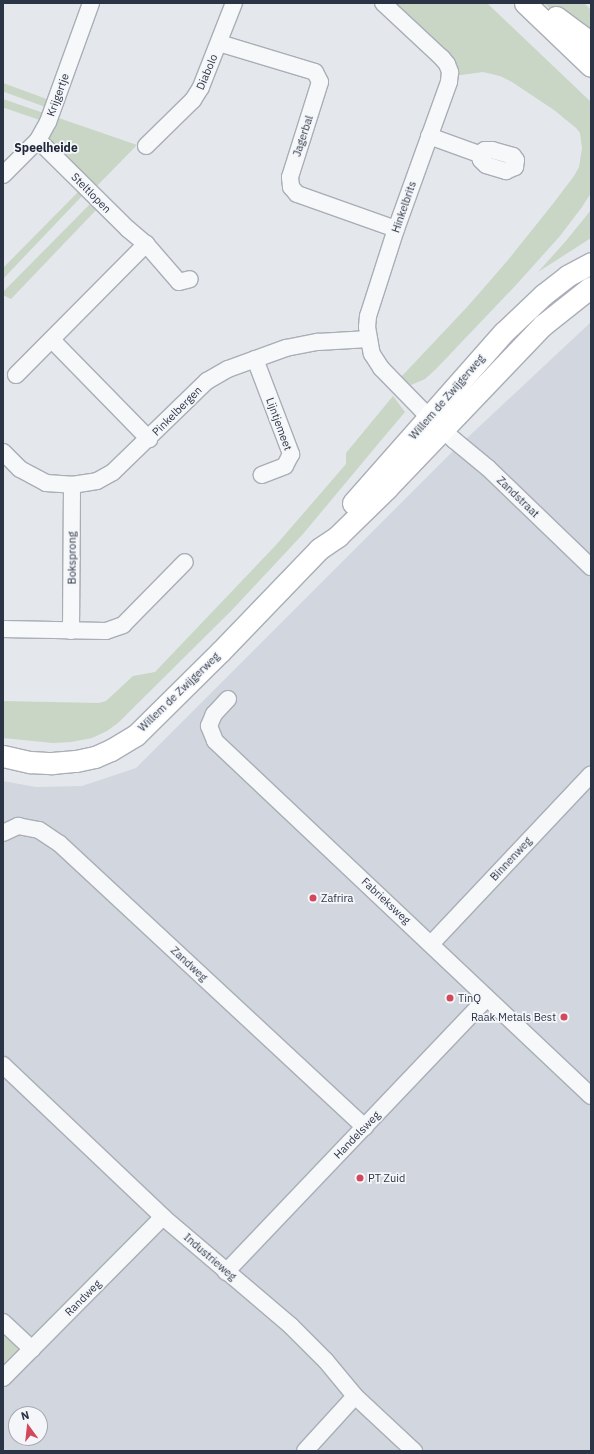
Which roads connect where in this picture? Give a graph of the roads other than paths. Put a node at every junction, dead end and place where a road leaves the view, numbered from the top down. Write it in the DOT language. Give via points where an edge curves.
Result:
graph roads {
  1 [pos="91,3"];
  2 [pos="234,3"];
  3 [pos="383,3"];
  4 [pos="525,3"];
  5 [pos="537,3"];
  6 [pos="218,43"];
  7 [pos="591,43"];
  8 [pos="591,66"];
  9 [pos="429,136"];
  10 [pos="38,140"];
  11 [pos="146,146"];
  12 [pos="479,154"];
  13 [pos="3,175"];
  14 [pos="396,229"];
  15 [pos="146,244"];
  16 [pos="591,263"];
  17 [pos="190,279"];
  18 [pos="591,287"];
  19 [pos="369,339"];
  20 [pos="52,340"];
  21 [pos="255,359"];
  22 [pos="16,375"];
  23 [pos="437,423"];
  24 [pos="149,439"];
  25 [pos="3,452"];
  26 [pos="262,475"];
  27 [pos="72,485"];
  28 [pos="185,562"];
  29 [pos="591,567"];
  30 [pos="3,629"];
  31 [pos="71,631"];
  32 [pos="228,699"];
  33 [pos="3,756"];
  34 [pos="591,774"];
  35 [pos="3,832"];
  36 [pos="431,944"];
  37 [pos="487,998"];
  38 [pos="3,1065"];
  39 [pos="591,1096"];
  40 [pos="365,1127"];
  41 [pos="163,1217"];
  42 [pos="226,1272"];
  43 [pos="3,1322"];
  44 [pos="32,1349"];
  45 [pos="3,1378"];
  46 [pos="355,1396"];
  47 [pos="305,1451"];
  48 [pos="414,1451"];
  1 -- 10 [label="street, Krijgertje" via="52,112"];
  2 -- 6 [label="street, Diabolo"];
  3 -- 9 [label="street, Hinkelbrits" via="447,64 450,72 449,82"];
  4 -- 8 [label="main road"];
  5 -- 7 [label="main road"];
  6 -- 11 [label="street, Diabolo" via="201,88 193,100"];
  6 -- 14 [label="street, Jagerbal" via="315,72 320,82 290,177 291,187 297,194"];
  9 -- 12 [label="street"];
  9 -- 14 [label="street, Hinkelbrits"];
  10 -- 13 [label="street, Krijgertje"];
  10 -- 15 [label="street, Steltlopen" via="128,230"];
  14 -- 19 [label="street, Hinkelbrits" via="368,316"];
  15 -- 17 [label="street, Steltlopen" via="178,282"];
  15 -- 20 [label="street"];
  16 -- 23 [label="main road, Willem de Zwijgerweg" via="567,276 504,332"];
  18 -- 23 [label="main road, Willem de Zwijgerweg" via="543,325"];
  19 -- 21 [label="street, Pinkelbergen" via="318,342 286,348"];
  19 -- 23 [label="street, Hinkelbrits" via="372,354 381,368"];
  20 -- 22 [label="street"];
  20 -- 24 [label="street"];
  21 -- 24 [label="street, Pinkelbergen" via="206,381"];
  21 -- 26 [label="street, Lijntjemeet" via="291,454 285,466"];
  23 -- 29 [label="street, Zandstraat"];
  23 -- 33 [label="main road, Willem de Zwijgerweg" via="338,536 319,549 142,730 125,743 95,757 76,761 30,762"];
  24 -- 27 [label="street, Pinkelbergen" via="113,472 97,480"];
  25 -- 27 [label="street, Pinkelbergen" via="20,469 46,483"];
  27 -- 31 [label="street, Boksprong"];
  28 -- 31 [label="street" via="123,625 106,632"];
  30 -- 31 [label="street"];
  32 -- 36 [label="street, Fabrieksweg" via="214,714 209,726 216,741"];
  34 -- 36 [label="street, Binnenweg"];
  35 -- 40 [label="street, Zandweg" via="18,826 39,830 60,844"];
  36 -- 37 [label="street, Fabrieksweg"];
  37 -- 39 [label="street, Fabrieksweg"];
  37 -- 40 [label="street, Handelsweg"];
  38 -- 41 [label="street, Industrieweg"];
  40 -- 42 [label="street, Handelsweg"];
  41 -- 42 [label="street, Industrieweg"];
  41 -- 44 [label="street, Randweg"];
  42 -- 46 [label="street, Industrieweg" via="291,1326 326,1361"];
  43 -- 44 [label="street"];
  44 -- 45 [label="street, Randweg"];
  46 -- 47 [label="street"];
  46 -- 48 [label="street, Industrieweg"];
}
